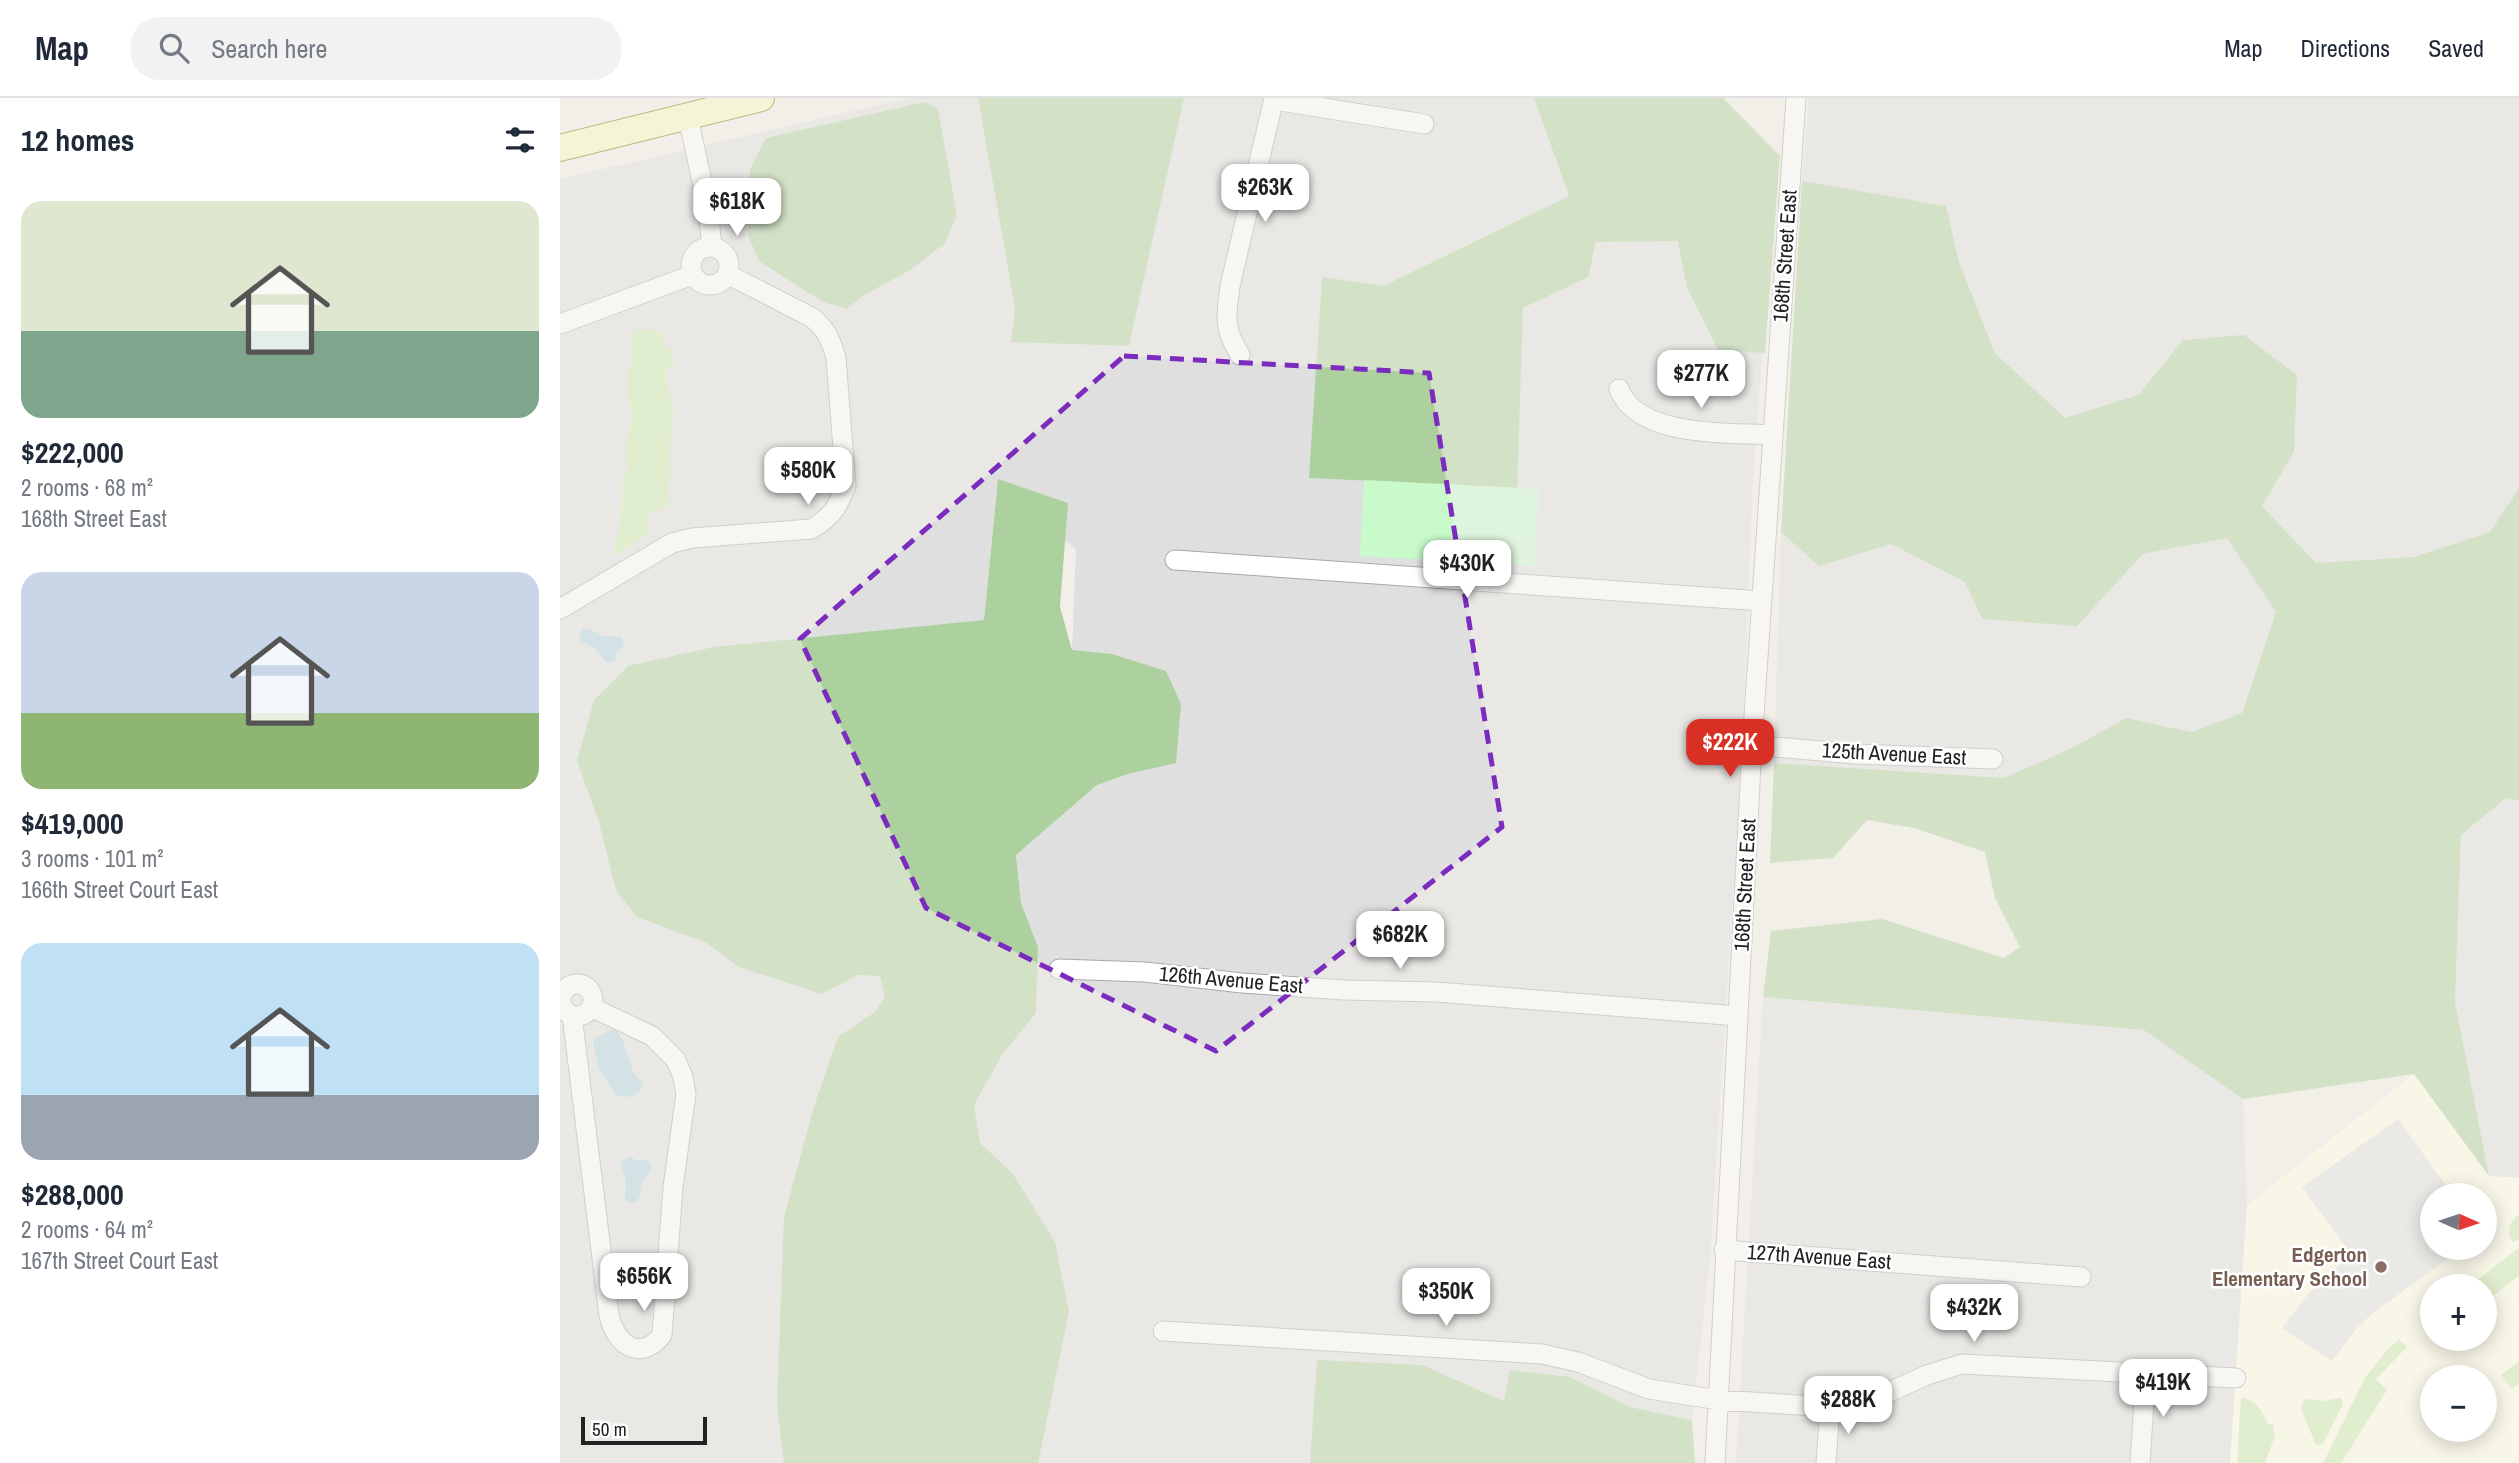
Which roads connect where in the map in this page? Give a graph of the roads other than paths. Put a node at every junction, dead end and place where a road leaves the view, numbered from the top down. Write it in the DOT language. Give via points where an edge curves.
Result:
graph roads {
  1 [pos="761,98"];
  2 [pos="1796,98"];
  3 [pos="1274,99"];
  4 [pos="688,117"];
  5 [pos="1424,124"];
  6 [pos="560,148"];
  7 [pos="712,247"];
  8 [pos="727,274"];
  9 [pos="692,275"];
  10 [pos="560,324"];
  11 [pos="1240,355"];
  12 [pos="1619,389"];
  13 [pos="1773,435"];
  14 [pos="1175,560"];
  15 [pos="1762,601"];
  16 [pos="560,609"];
  17 [pos="1752,745"];
  18 [pos="1993,759"];
  19 [pos="1059,969"];
  20 [pos="561,990"];
  21 [pos="591,1007"];
  22 [pos="572,1015"];
  23 [pos="1738,1016"];
  24 [pos="1724,1250"];
  25 [pos="2081,1277"];
  26 [pos="1163,1331"];
  27 [pos="2146,1372"];
  28 [pos="2236,1378"];
  29 [pos="1719,1400"];
  30 [pos="1829,1407"];
  31 [pos="1715,1463"];
  32 [pos="1826,1463"];
  33 [pos="2140,1463"];
  1 -- 4 [label="main road"];
  2 -- 13 [label="street, 168th Street East"];
  3 -- 5 [label="street"];
  3 -- 11 [label="street" via="1230,286 1226,328"];
  4 -- 6 [label="main road"];
  4 -- 7 [label="street"];
  7 -- 8 [label="street" via="726,255"];
  7 -- 9 [label="street" via="702,248 693,257"];
  8 -- 9 [label="street" via="719,283 707,285"];
  8 -- 16 [label="street" via="811,317 832,341 846,486 839,505 811,529 672,543"];
  9 -- 10 [label="street"];
  12 -- 13 [label="street" via="1631,409 1674,428"];
  13 -- 15 [label="street, 168th Street East"];
  14 -- 15 [label="street"];
  15 -- 17 [label="street, 168th Street East"];
  17 -- 18 [label="street, 125th Avenue East"];
  17 -- 23 [label="street, 168th Street East"];
  19 -- 23 [label="street, 126th Avenue East"];
  20 -- 21 [label="street" via="576,983 587,987 593,996"];
  20 -- 22 [label="street" via="562,1005"];
  21 -- 22 [label="street"];
  21 -- 22 [label="street" via="652,1036 666,1048 676,1060 686,1094 673,1187 662,1335 645,1348 623,1344 608,1315"];
  23 -- 24 [label="street, 168th Street East"];
  24 -- 25 [label="street, 127th Avenue East"];
  24 -- 29 [label="street, 168th Street East"];
  26 -- 29 [label="street" via="1542,1354 1578,1362 1649,1389"];
  27 -- 28 [label="street"];
  27 -- 30 [label="street" via="1962,1364 1863,1404"];
  27 -- 33 [label="street"];
  29 -- 30 [label="street"];
  29 -- 31 [label="street, 168th Street East"];
  30 -- 32 [label="street"];
}
